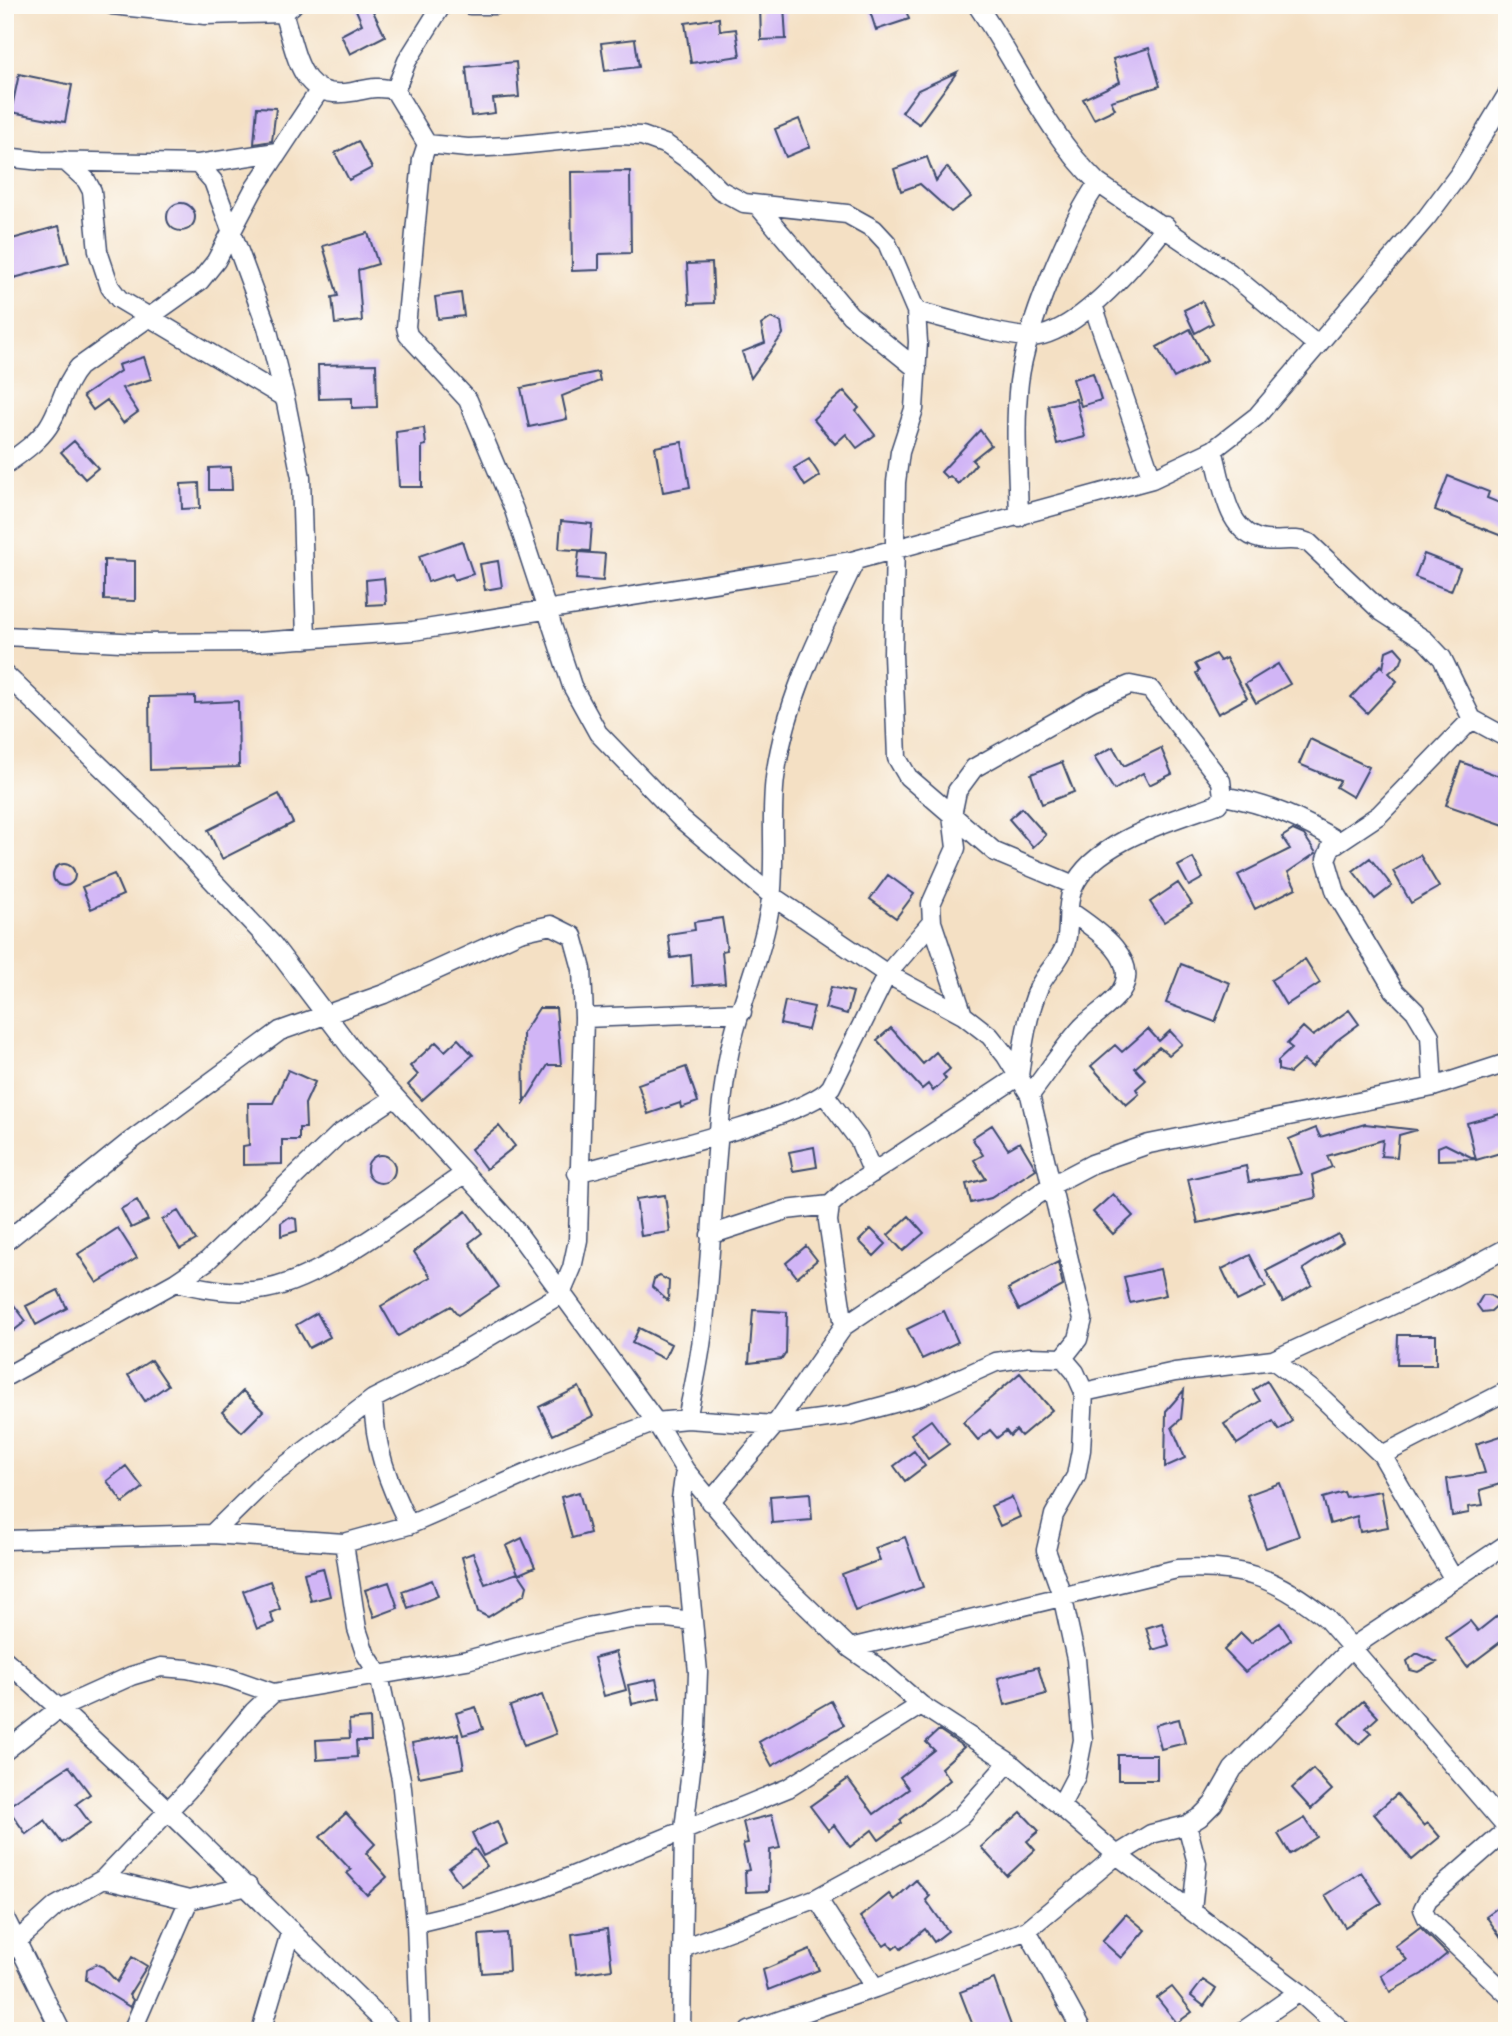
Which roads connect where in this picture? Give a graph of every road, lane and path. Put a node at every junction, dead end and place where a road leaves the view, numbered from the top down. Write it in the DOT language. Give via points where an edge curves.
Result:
graph roads {
  1 [pos="112,5"];
  2 [pos="442,5"];
  3 [pos="470,5"];
  4 [pos="495,5"];
  5 [pos="977,5"];
  6 [pos="288,9"];
  7 [pos="395,91"];
  8 [pos="319,92"];
  9 [pos="1507,95"];
  10 [pos="427,144"];
  11 [pos="277,152"];
  12 [pos="5,157"];
  13 [pos="65,161"];
  14 [pos="198,164"];
  15 [pos="1098,183"];
  16 [pos="758,206"];
  17 [pos="1166,226"];
  18 [pos="232,234"];
  19 [pos="1093,305"];
  20 [pos="916,311"];
  21 [pos="148,317"];
  22 [pos="1030,337"];
  23 [pos="1317,345"];
  24 [pos="917,369"];
  25 [pos="285,398"];
  26 [pos="1213,450"];
  27 [pos="5,465"];
  28 [pos="1152,479"];
  29 [pos="1019,517"];
  30 [pos="895,550"];
  31 [pos="855,561"];
  32 [pos="545,611"];
  33 [pos="5,636"];
  34 [pos="306,639"];
  35 [pos="9,684"];
  36 [pos="1472,719"];
  37 [pos="1507,738"];
  38 [pos="1223,796"];
  39 [pos="952,816"];
  40 [pos="1339,842"];
  41 [pos="1074,885"];
  42 [pos="772,896"];
  43 [pos="1068,910"];
  44 [pos="932,922"];
  45 [pos="887,974"];
  46 [pos="742,1012"];
  47 [pos="326,1014"];
  48 [pos="963,1016"];
  49 [pos="584,1018"];
  50 [pos="1507,1063"];
  51 [pos="1020,1076"];
  52 [pos="1433,1087"];
  53 [pos="825,1095"];
  54 [pos="1030,1095"];
  55 [pos="394,1098"];
  56 [pos="718,1135"];
  57 [pos="577,1173"];
  58 [pos="873,1173"];
  59 [pos="464,1174"];
  60 [pos="1052,1185"];
  61 [pos="830,1205"];
  62 [pos="710,1235"];
  63 [pos="5,1242"];
  64 [pos="1507,1248"];
  65 [pos="176,1282"];
  66 [pos="561,1294"];
  67 [pos="844,1326"];
  68 [pos="1063,1358"];
  69 [pos="1273,1360"];
  70 [pos="5,1377"];
  71 [pos="1507,1391"];
  72 [pos="1084,1392"];
  73 [pos="373,1399"];
  74 [pos="687,1419"];
  75 [pos="656,1422"];
  76 [pos="775,1425"];
  77 [pos="1382,1455"];
  78 [pos="685,1470"];
  79 [pos="709,1502"];
  80 [pos="410,1525"];
  81 [pos="212,1534"];
  82 [pos="5,1540"];
  83 [pos="344,1544"];
  84 [pos="1507,1544"];
  85 [pos="1453,1578"];
  86 [pos="1062,1595"];
  87 [pos="693,1621"];
  88 [pos="850,1648"];
  89 [pos="1351,1648"];
  90 [pos="5,1660"];
  91 [pos="379,1675"];
  92 [pos="273,1693"];
  93 [pos="921,1705"];
  94 [pos="61,1708"];
  95 [pos="5,1751"];
  96 [pos="1009,1762"];
  97 [pos="1061,1805"];
  98 [pos="167,1812"];
  99 [pos="1186,1825"];
  100 [pos="684,1829"];
  101 [pos="1507,1829"];
  102 [pos="1118,1855"];
  103 [pos="103,1879"];
  104 [pos="248,1886"];
  105 [pos="817,1898"];
  106 [pos="189,1900"];
  107 [pos="1192,1910"];
  108 [pos="5,1918"];
  109 [pos="416,1923"];
  110 [pos="290,1930"];
  111 [pos="1027,1930"];
  112 [pos="11,1947"];
  113 [pos="683,1948"];
  114 [pos="875,1989"];
  115 [pos="1299,1992"];
  116 [pos="1507,1994"];
  117 [pos="61,2031"];
  118 [pos="132,2031"];
  119 [pos="261,2031"];
  120 [pos="393,2031"];
  121 [pos="420,2031"];
  122 [pos="681,2031"];
  123 [pos="749,2031"];
  124 [pos="1082,2031"];
  125 [pos="1243,2031"];
  126 [pos="1343,2031"];
  1 -- 6 [label="street" via="205,15"];
  2 -- 7 [label="street" via="407,61"];
  3 -- 4 [label="street"];
  5 -- 15 [label="street" via="1068,150"];
  6 -- 8 [label="street" via="304,73"];
  7 -- 8 [label="street" via="379,87"];
  7 -- 10 [label="street"];
  8 -- 11 [label="street"];
  9 -- 23 [label="street" via="1427,217"];
  10 -- 16 [label="street" via="468,148 642,136 667,145 734,198"];
  10 -- 32 [label="street" via="406,327 414,343 468,400 514,510"];
  11 -- 14 [label="street"];
  11 -- 18 [label="street"];
  12 -- 13 [label="street"];
  13 -- 14 [label="street"];
  13 -- 21 [label="street" via="86,180 95,200 98,251 110,287 119,299"];
  14 -- 18 [label="street" via="213,181"];
  15 -- 17 [label="street"];
  15 -- 22 [label="street" via="1065,242"];
  16 -- 20 [label="street" via="829,210 868,225 887,243"];
  16 -- 24 [label="street" via="850,315"];
  17 -- 19 [label="street"];
  17 -- 23 [label="street"];
  18 -- 21 [label="street" via="200,281"];
  18 -- 25 [label="street" via="267,327"];
  19 -- 22 [label="street" via="1060,326"];
  19 -- 28 [label="street"];
  20 -- 22 [label="street"];
  20 -- 24 [label="street"];
  21 -- 25 [label="street"];
  21 -- 27 [label="street" via="79,367 49,426"];
  22 -- 29 [label="street" via="1017,410"];
  23 -- 26 [label="street" via="1257,416"];
  24 -- 30 [label="street" via="914,409 896,482"];
  25 -- 34 [label="street" via="301,477"];
  26 -- 28 [label="street"];
  26 -- 36 [label="street" via="1230,511 1241,528 1264,540 1303,540 1320,552 1353,587 1442,658"];
  28 -- 29 [label="street"];
  29 -- 30 [label="street"];
  30 -- 31 [label="street"];
  30 -- 39 [label="street" via="897,758 908,777"];
  31 -- 32 [label="street"];
  31 -- 42 [label="street" via="808,661 779,748"];
  32 -- 34 [label="street" via="413,631"];
  32 -- 42 [label="street" via="572,686 598,733 681,820"];
  33 -- 34 [label="street" via="141,643"];
  35 -- 47 [label="street" via="151,815 273,945"];
  36 -- 37 [label="street"];
  36 -- 40 [label="street" via="1379,815"];
  38 -- 39 [label="street" via="1221,781 1173,716 1150,689 1130,685 1092,701 974,768 957,791"];
  38 -- 40 [label="street" via="1283,811"];
  38 -- 41 [label="street" via="1218,804 1142,831 1095,862"];
  39 -- 41 [label="street" via="995,852"];
  39 -- 44 [label="street" via="956,848 933,895"];
  40 -- 52 [label="street" via="1326,859 1331,881 1394,990 1415,1011 1430,1036"];
  41 -- 43 [label="street"];
  42 -- 45 [label="street"];
  42 -- 46 [label="street" via="757,969"];
  43 -- 51 [label="street" via="1065,946 1040,986 1028,1021"];
  43 -- 54 [label="street" via="1115,949 1126,967 1125,983 1082,1028"];
  44 -- 45 [label="street"];
  44 -- 48 [label="street"];
  45 -- 48 [label="street"];
  45 -- 53 [label="street"];
  46 -- 49 [label="street"];
  46 -- 56 [label="street" via="730,1051"];
  47 -- 49 [label="street" via="397,989 520,932 551,926 573,936 578,949"];
  47 -- 55 [label="street"];
  47 -- 63 [label="street" via="261,1042"];
  48 -- 51 [label="street" via="998,1045"];
  49 -- 57 [label="street"];
  50 -- 52 [label="street"];
  51 -- 54 [label="street"];
  51 -- 58 [label="street"];
  52 -- 60 [label="street" via="1149,1143 1091,1164"];
  53 -- 56 [label="street"];
  53 -- 58 [label="street" via="859,1140"];
  54 -- 60 [label="street"];
  55 -- 59 [label="street"];
  55 -- 65 [label="street" via="338,1135 207,1261"];
  56 -- 57 [label="street"];
  56 -- 62 [label="street"];
  57 -- 66 [label="street" via="578,1240"];
  58 -- 61 [label="street"];
  59 -- 65 [label="street" via="324,1267 292,1280 241,1292"];
  59 -- 66 [label="street" via="511,1224"];
  60 -- 67 [label="street"];
  60 -- 68 [label="street" via="1083,1319 1078,1339"];
  61 -- 62 [label="street" via="786,1210"];
  61 -- 67 [label="street" via="828,1221"];
  62 -- 74 [label="street" via="703,1330"];
  64 -- 69 [label="street"];
  65 -- 70 [label="street"];
  66 -- 73 [label="street"];
  66 -- 75 [label="street"];
  67 -- 76 [label="street"];
  68 -- 72 [label="street"];
  68 -- 76 [label="street" via="1004,1360 883,1407"];
  69 -- 72 [label="street" via="1175,1372"];
  69 -- 77 [label="street" via="1319,1395"];
  71 -- 77 [label="street"];
  72 -- 86 [label="street" via="1080,1462 1047,1538 1046,1550"];
  73 -- 80 [label="street" via="378,1451 387,1482"];
  73 -- 81 [label="street" via="268,1478"];
  74 -- 75 [label="street"];
  74 -- 76 [label="street"];
  75 -- 78 [label="street"];
  75 -- 80 [label="street"];
  76 -- 79 [label="street"];
  77 -- 85 [label="street"];
  78 -- 79 [label="street"];
  78 -- 87 [label="street" via="681,1499"];
  79 -- 88 [label="street" via="766,1567"];
  80 -- 83 [label="street"];
  81 -- 82 [label="street"];
  81 -- 83 [label="street"];
  83 -- 91 [label="street" via="360,1641"];
  84 -- 85 [label="street"];
  85 -- 89 [label="street"];
  86 -- 88 [label="street"];
  86 -- 89 [label="street" via="1177,1569 1240,1572 1272,1580 1296,1593 1326,1618"];
  86 -- 97 [label="street" via="1076,1659 1083,1740 1080,1765"];
  87 -- 91 [label="street" via="631,1619 467,1660"];
  87 -- 100 [label="street" via="698,1672 696,1729"];
  88 -- 93 [label="street"];
  89 -- 99 [label="street" via="1233,1769 1206,1811"];
  89 -- 101 [label="street"];
  90 -- 94 [label="street"];
  91 -- 92 [label="street"];
  91 -- 109 [label="street" via="401,1779"];
  92 -- 94 [label="street" via="230,1678 161,1667"];
  92 -- 98 [label="street"];
  93 -- 96 [label="street"];
  93 -- 100 [label="street" via="788,1788"];
  94 -- 95 [label="street"];
  94 -- 98 [label="street"];
  96 -- 97 [label="street"];
  96 -- 105 [label="street" via="961,1816"];
  97 -- 102 [label="street"];
  98 -- 103 [label="street"];
  98 -- 104 [label="street"];
  99 -- 102 [label="street" via="1151,1834"];
  99 -- 107 [label="street" via="1198,1863"];
  100 -- 109 [label="street" via="540,1889"];
  100 -- 113 [label="street"];
  101 -- 116 [label="street" via="1428,1899 1423,1909"];
  102 -- 107 [label="street"];
  102 -- 111 [label="street"];
  103 -- 106 [label="street"];
  103 -- 112 [label="street" via="56,1906"];
  104 -- 106 [label="street"];
  104 -- 110 [label="street"];
  105 -- 113 [label="street"];
  105 -- 114 [label="street"];
  106 -- 118 [label="street"];
  107 -- 115 [label="street"];
  108 -- 112 [label="street"];
  109 -- 121 [label="street"];
  110 -- 119 [label="street"];
  110 -- 120 [label="street"];
  111 -- 114 [label="street"];
  111 -- 124 [label="street"];
  112 -- 117 [label="street"];
  113 -- 122 [label="street"];
  114 -- 123 [label="street"];
  115 -- 125 [label="street"];
  115 -- 126 [label="street"];
}
